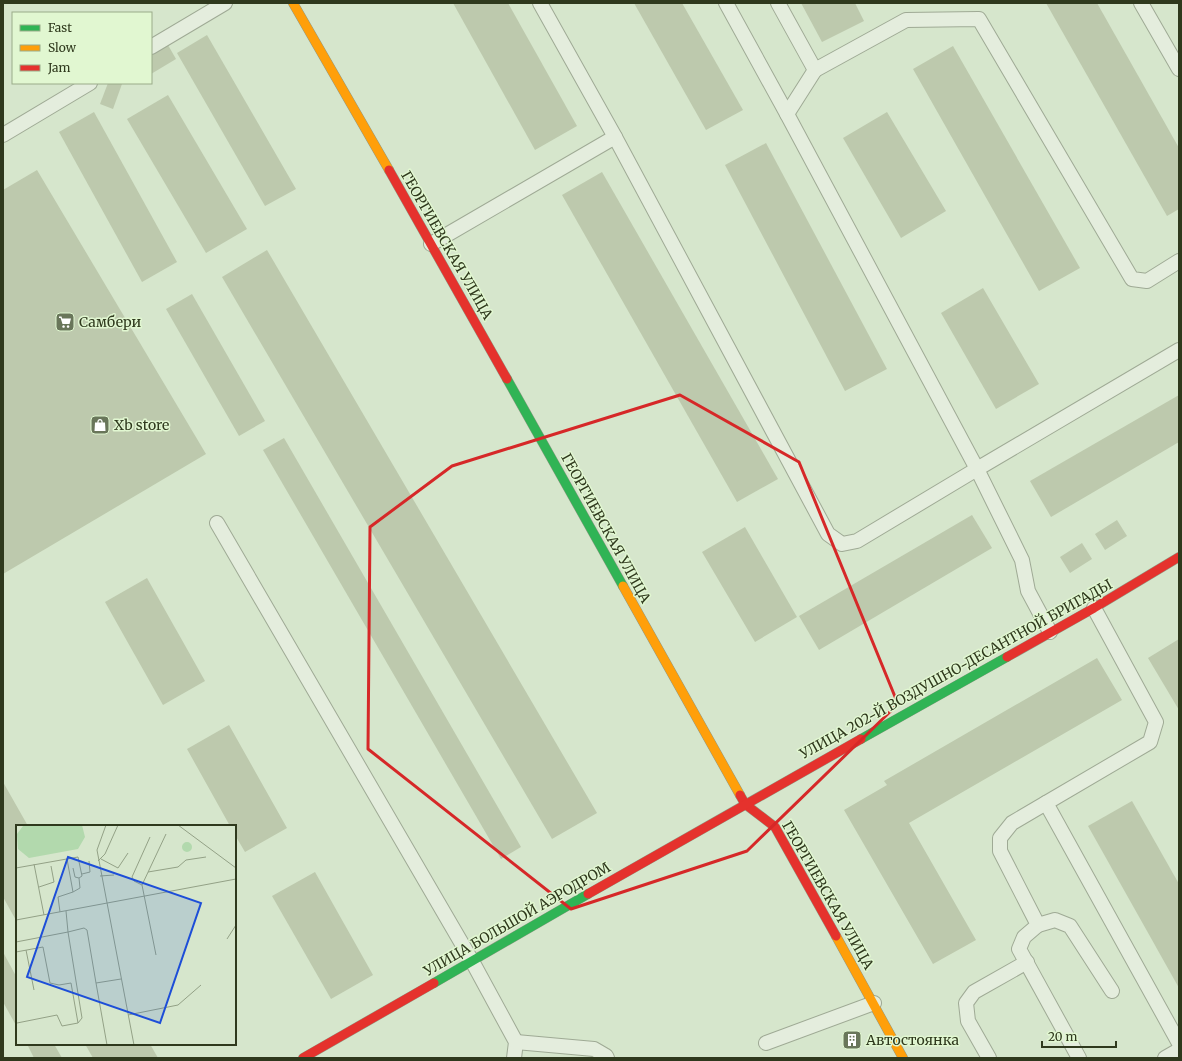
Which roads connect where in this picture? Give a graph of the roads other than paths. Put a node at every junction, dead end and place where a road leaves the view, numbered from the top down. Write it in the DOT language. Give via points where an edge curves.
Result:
graph roads {
  1 [pos="225,3"];
  2 [pos="293,3"];
  3 [pos="540,3"];
  4 [pos="726,3"];
  5 [pos="778,3"];
  6 [pos="1141,3"];
  7 [pos="152,46"];
  8 [pos="1179,69"];
  9 [pos="815,70"];
  10 [pos="88,84"];
  11 [pos="787,114"];
  12 [pos="3,135"];
  13 [pos="615,137"];
  14 [pos="431,244"];
  15 [pos="1179,261"];
  16 [pos="1179,350"];
  17 [pos="977,469"];
  18 [pos="217,522"];
  19 [pos="1179,557"];
  20 [pos="1094,608"];
  21 [pos="1050,632"];
  22 [pos="1046,803"];
  23 [pos="745,804"];
  24 [pos="1038,925"];
  25 [pos="472,962"];
  26 [pos="1027,962"];
  27 [pos="1112,991"];
  28 [pos="874,1003"];
  29 [pos="516,1042"];
  30 [pos="766,1043"];
  31 [pos="1179,1043"];
  32 [pos="1179,1050"];
  33 [pos="303,1058"];
  34 [pos="514,1058"];
  35 [pos="607,1058"];
  36 [pos="903,1058"];
  37 [pos="990,1058"];
  38 [pos="1079,1058"];
  39 [pos="1165,1058"];
  1 -- 7 [label="lane"];
  2 -- 14 [label="street, ГЕОРГИЕВСКАЯ УЛИЦА"];
  3 -- 13 [label="lane"];
  4 -- 11 [label="lane"];
  5 -- 9 [label="lane"];
  6 -- 8 [label="lane"];
  9 -- 11 [label="lane"];
  9 -- 15 [label="lane" via="906,20 978,19 1132,279 1147,281"];
  10 -- 12 [label="lane"];
  11 -- 17 [label="lane"];
  13 -- 14 [label="lane"];
  13 -- 17 [label="lane" via="828,534 842,544 856,541"];
  14 -- 23 [label="street, ГЕОРГИЕВСКАЯ УЛИЦА"];
  16 -- 17 [label="lane"];
  17 -- 21 [label="lane" via="1022,560 1028,591"];
  18 -- 25 [label="lane"];
  19 -- 20 [label="street, УЛИЦА 202-Й ВОЗДУШНО-ДЕСАНТНОЙ БРИГАДЫ"];
  20 -- 21 [label="street, УЛИЦА 202-Й ВОЗДУШНО-ДЕСАНТНОЙ БРИГАДЫ"];
  20 -- 22 [label="lane" via="1156,722 1150,742"];
  21 -- 23 [label="street, УЛИЦА 202-Й ВОЗДУШНО-ДЕСАНТНОЙ БРИГАДЫ"];
  22 -- 24 [label="lane" via="1012,823 1000,838 1000,851"];
  22 -- 31 [label="lane"];
  23 -- 25 [label="street, УЛИЦА БОЛЬШОЙ АЭРОДРОМ"];
  23 -- 28 [label="street, ГЕОРГИЕВСКАЯ УЛИЦА" via="775,827"];
  24 -- 26 [label="lane" via="1024,937 1020,949"];
  24 -- 27 [label="lane" via="1055,920 1070,926"];
  25 -- 29 [label="lane"];
  25 -- 33 [label="street, УЛИЦА БОЛЬШОЙ АЭРОДРОМ"];
  26 -- 37 [label="lane" via="974,992 966,1003 968,1021"];
  26 -- 38 [label="lane"];
  28 -- 30 [label="lane"];
  28 -- 36 [label="street, ГЕОРГИЕВСКАЯ УЛИЦА"];
  29 -- 34 [label="lane"];
  29 -- 35 [label="lane" via="594,1049"];
  32 -- 39 [label="lane"];
}
